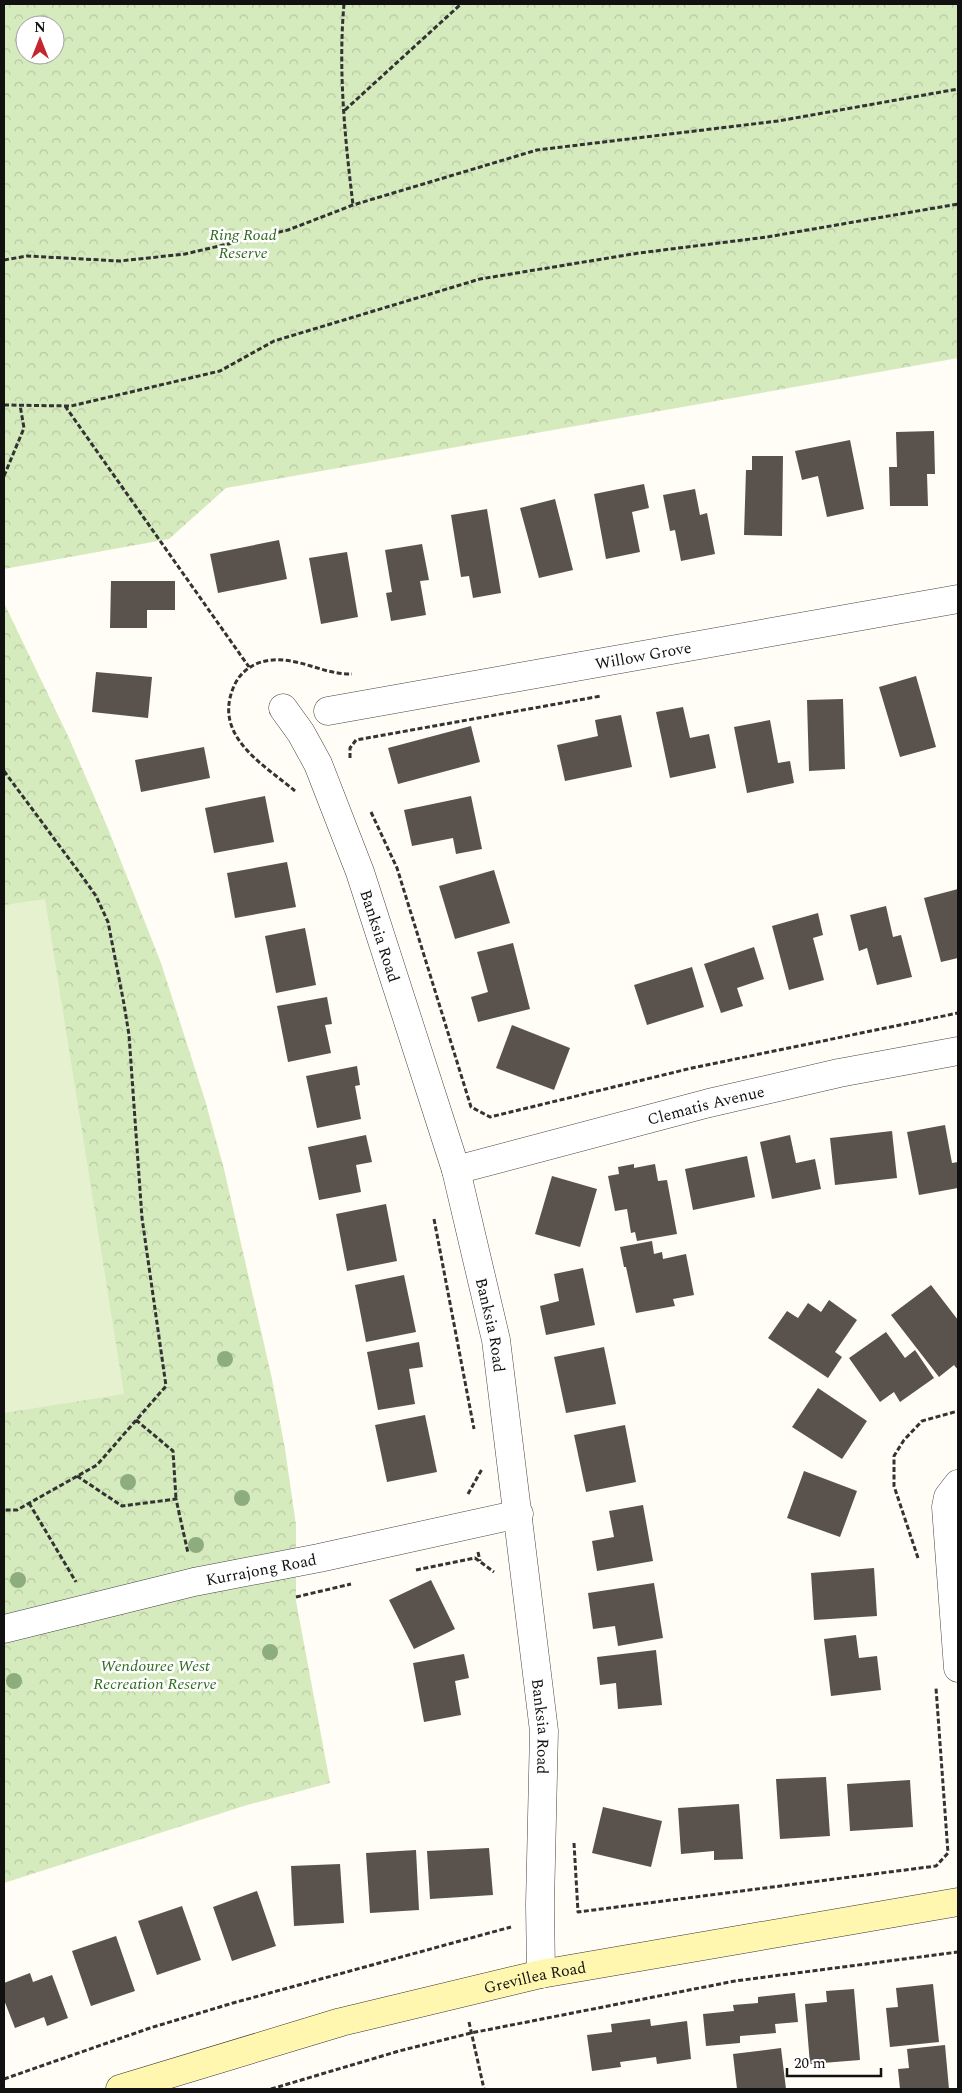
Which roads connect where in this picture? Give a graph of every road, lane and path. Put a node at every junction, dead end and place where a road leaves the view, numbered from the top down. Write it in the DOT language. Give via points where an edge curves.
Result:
graph roads {
  1 [pos="344,4"];
  2 [pos="461,4"];
  3 [pos="958,89"];
  4 [pos="345,110"];
  5 [pos="958,204"];
  6 [pos="353,205"];
  7 [pos="4,260"];
  8 [pos="4,405"];
  9 [pos="20,406"];
  10 [pos="65,406"];
  11 [pos="4,476"];
  12 [pos="958,599"];
  13 [pos="249,667"];
  14 [pos="317,667"];
  15 [pos="283,708"];
  16 [pos="328,711"];
  17 [pos="356,740"];
  18 [pos="350,759"];
  19 [pos="4,771"];
  20 [pos="300,795"];
  21 [pos="370,810"];
  22 [pos="958,1013"];
  23 [pos="958,1051"];
  24 [pos="456,1170"];
  25 [pos="433,1215"];
  26 [pos="136,1420"];
  27 [pos="474,1430"];
  28 [pos="480,1459"];
  29 [pos="77,1476"];
  30 [pos="958,1484"];
  31 [pos="176,1499"];
  32 [pos="29,1503"];
  33 [pos="4,1510"];
  34 [pos="519,1514"];
  35 [pos="473,1524"];
  36 [pos="480,1561"];
  37 [pos="413,1570"];
  38 [pos="495,1573"];
  39 [pos="194,1582"];
  40 [pos="360,1582"];
  41 [pos="296,1597"];
  42 [pos="85,1610"];
  43 [pos="4,1630"];
  44 [pos="958,1668"];
  45 [pos="936,1866"];
  46 [pos="958,1902"];
  47 [pos="578,1912"];
  48 [pos="512,1927"];
  49 [pos="958,1952"];
  50 [pos="541,1974"];
  51 [pos="465,1991"];
  52 [pos="470,2033"];
  53 [pos="4,2079"];
  54 [pos="120,2089"];
  55 [pos="271,2089"];
  56 [pos="484,2089"];
  1 -- 4 [label="path"];
  2 -- 4 [label="path"];
  3 -- 6 [label="path" via="778,121 537,150"];
  4 -- 6 [label="path" via="345,142"];
  5 -- 10 [label="path" via="767,238 639,253 480,279 274,341 220,371"];
  6 -- 7 [label="path" via="288,230 185,254 120,261 27,256"];
  8 -- 9 [label="path"];
  9 -- 10 [label="path"];
  9 -- 11 [label="path" via="24,428"];
  10 -- 13 [label="path"];
  12 -- 16 [label="street, Willow Grove"];
  13 -- 14 [label="path" via="272,660"];
  13 -- 20 [label="path" via="235,682 232,691 229,712 233,731 240,744"];
  15 -- 24 [label="street, Banksia Road" via="318,764 360,872"];
  17 -- 18 [label="path" via="350,748"];
  19 -- 26 [label="path" via="96,896 108,922 119,973 128,1035 142,1218 166,1386"];
  21 -- 22 [label="path" via="397,868 471,1107 490,1117 702,1066"];
  23 -- 24 [label="street, Clematis Avenue" via="839,1073 718,1101"];
  24 -- 34 [label="street, Banksia Road" via="496,1340"];
  25 -- 27 [label="path"];
  26 -- 29 [label="path" via="97,1465"];
  26 -- 31 [label="path" via="173,1451"];
  28 -- 35 [label="path" via="482,1469 468,1494"];
  29 -- 31 [label="path" via="122,1506"];
  29 -- 32 [label="path"];
  30 -- 44 [label="street" via="948,1497 946,1508"];
  31 -- 39 [label="path"];
  32 -- 33 [label="path" via="17,1510"];
  32 -- 42 [label="path" via="74,1578"];
  34 -- 35 [label="street, Kurrajong Road"];
  34 -- 50 [label="street, Banksia Road" via="544,1731"];
  35 -- 36 [label="path"];
  35 -- 39 [label="street, Kurrajong Road"];
  36 -- 37 [label="path" via="475,1558"];
  36 -- 38 [label="path"];
  39 -- 42 [label="street, Kurrajong Road"];
  40 -- 41 [label="path"];
  42 -- 43 [label="street, Kurrajong Road"];
  45 -- 47 [label="path"];
  46 -- 50 [label="street, Grevillea Road"];
  48 -- 53 [label="path" via="206,2011"];
  49 -- 52 [label="path" via="735,1981"];
  50 -- 51 [label="street, Grevillea Road"];
  51 -- 52 [label="path"];
  51 -- 54 [label="street, Grevillea Road" via="341,2022"];
  52 -- 55 [label="path"];
  52 -- 56 [label="path"];
}
